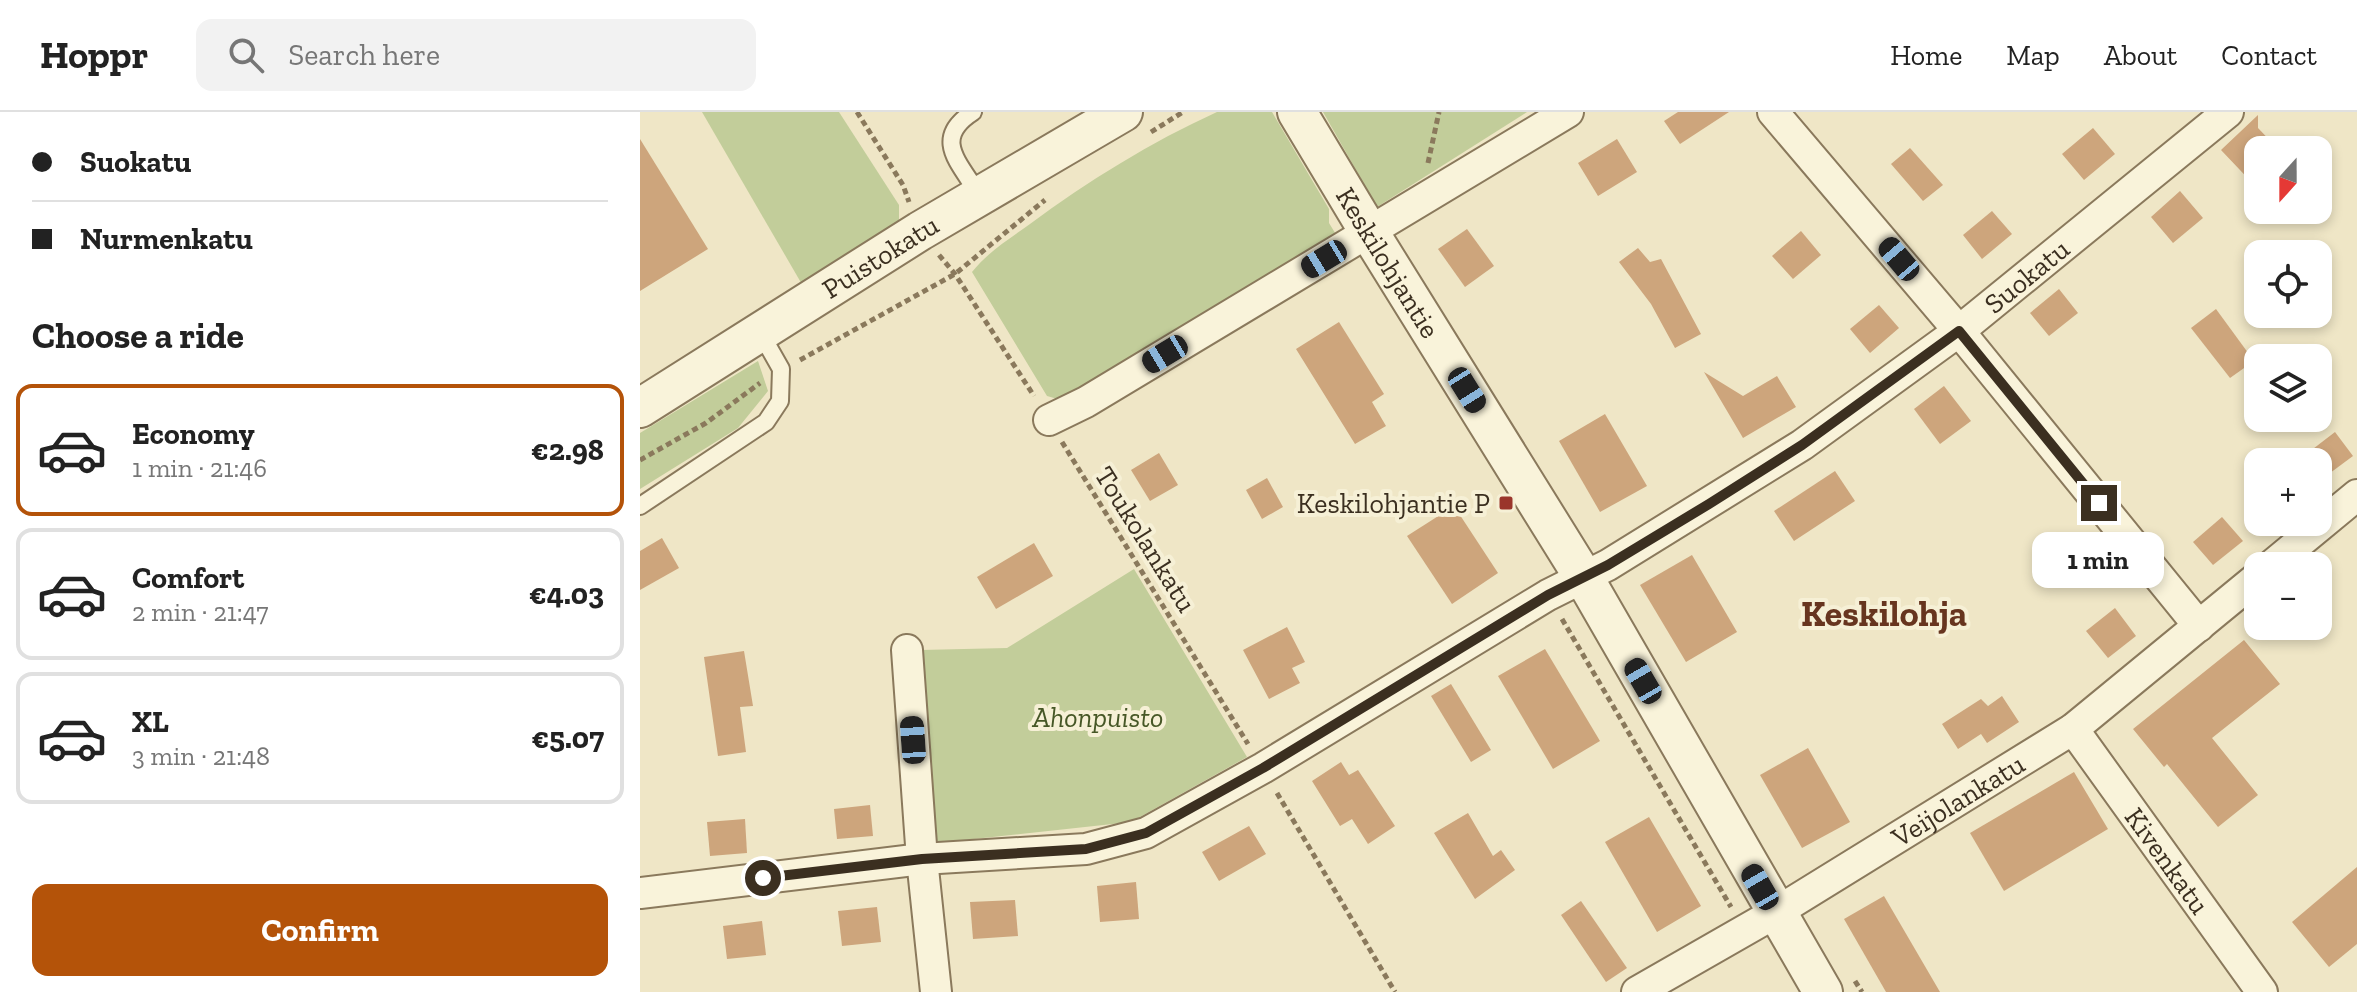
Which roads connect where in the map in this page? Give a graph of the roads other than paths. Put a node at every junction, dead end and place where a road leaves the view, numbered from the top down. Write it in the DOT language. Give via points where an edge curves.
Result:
graph roads {
  1 [pos="973,112"];
  2 [pos="1297,112"];
  3 [pos="1568,112"];
  4 [pos="1773,112"];
  5 [pos="2228,112"];
  6 [pos="1133,125"];
  7 [pos="979,195"];
  8 [pos="1369,232"];
  9 [pos="1959,331"];
  10 [pos="760,332"];
  11 [pos="640,408"];
  12 [pos="1049,420"];
  13 [pos="2357,495"];
  14 [pos="640,506"];
  15 [pos="2288,552"];
  16 [pos="1584,578"];
  17 [pos="2244,589"];
  18 [pos="2199,626"];
  19 [pos="907,650"];
  20 [pos="2073,729"];
  21 [pos="922,859"];
  22 [pos="640,893"];
  23 [pos="1775,913"];
  24 [pos="936,992"];
  25 [pos="1637,992"];
  26 [pos="1823,992"];
  27 [pos="2262,992"];
  1 -- 7 [label="lane" via="958,122 951,147"];
  2 -- 8 [label="street, Keskilohjantie"];
  3 -- 8 [label="street"];
  4 -- 9 [label="street"];
  5 -- 9 [label="street, Suokatu"];
  6 -- 7 [label="street, Puistokatu"];
  7 -- 10 [label="street, Puistokatu"];
  8 -- 12 [label="street"];
  8 -- 16 [label="street, Keskilohjantie"];
  9 -- 16 [label="street, Suokatu" via="1802,445"];
  9 -- 18 [label="street"];
  10 -- 11 [label="street, Puistokatu"];
  10 -- 14 [label="lane" via="781,369 780,401 766,422"];
  13 -- 15 [label="street"];
  16 -- 21 [label="street, Suokatu" via="1146,833 1086,849"];
  16 -- 23 [label="street, Keskilohjantie"];
  17 -- 18 [label="street, Veijolankatu"];
  18 -- 20 [label="street, Veijolankatu"];
  19 -- 21 [label="street"];
  20 -- 23 [label="street, Veijolankatu"];
  20 -- 27 [label="street, Kivenkatu"];
  21 -- 22 [label="street, Suokatu"];
  21 -- 24 [label="street"];
  23 -- 25 [label="street, Veijolankatu"];
  23 -- 26 [label="street, Keskilohjantie"];
}
